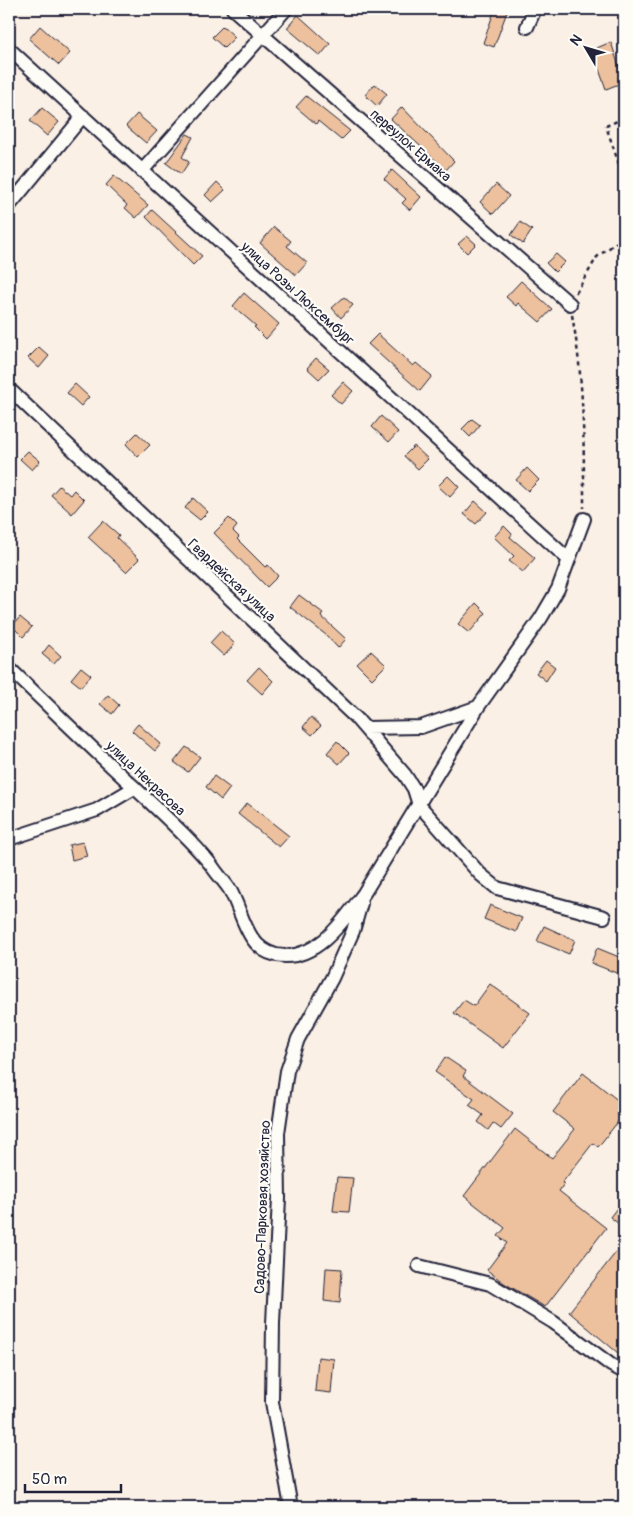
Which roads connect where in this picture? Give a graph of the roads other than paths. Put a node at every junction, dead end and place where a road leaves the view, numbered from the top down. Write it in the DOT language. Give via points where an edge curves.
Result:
graph roads {
  1 [pos="233,9"];
  2 [pos="286,9"];
  3 [pos="535,9"];
  4 [pos="527,26"];
  5 [pos="264,36"];
  6 [pos="9,49"];
  7 [pos="83,116"];
  8 [pos="142,171"];
  9 [pos="9,206"];
  10 [pos="570,304"];
  11 [pos="9,389"];
  12 [pos="584,519"];
  13 [pos="568,559"];
  14 [pos="9,668"];
  15 [pos="478,707"];
  16 [pos="365,728"];
  17 [pos="134,788"];
  18 [pos="419,805"];
  19 [pos="9,839"];
  20 [pos="364,893"];
  21 [pos="604,917"];
  22 [pos="419,1266"];
  23 [pos="624,1372"];
  24 [pos="291,1507"];
  1 -- 5 [label="street, переулок Ермака"];
  2 -- 5 [label="street"];
  3 -- 4 [label="street"];
  5 -- 8 [label="street"];
  5 -- 10 [label="street, переулок Ермака"];
  6 -- 7 [label="street, улица Розы Люксембург"];
  7 -- 8 [label="street, улица Розы Люксембург"];
  7 -- 9 [label="street"];
  8 -- 13 [label="street, улица Розы Люксембург"];
  11 -- 16 [label="street, Гвардейская улица"];
  12 -- 13 [label="street"];
  13 -- 15 [label="street" via="558,589 541,618"];
  14 -- 17 [label="street, улица Некрасова"];
  15 -- 16 [label="street" via="421,727"];
  15 -- 18 [label="street"];
  16 -- 18 [label="street, Гвардейская улица" via="404,775"];
  17 -- 19 [label="street" via="97,810"];
  17 -- 20 [label="street, улица Некрасова" via="206,859 230,891 252,940 263,950 292,956 309,949 327,938 344,921"];
  18 -- 20 [label="street"];
  18 -- 21 [label="street, Гвардейская улица" via="480,874 497,888"];
  20 -- 24 [label="street, Садово-Парковая хозяйство" via="353,931 332,978 298,1039 288,1071 278,1133 280,1198 272,1402"];
  22 -- 23 [label="street" via="490,1284 553,1322"];
}
